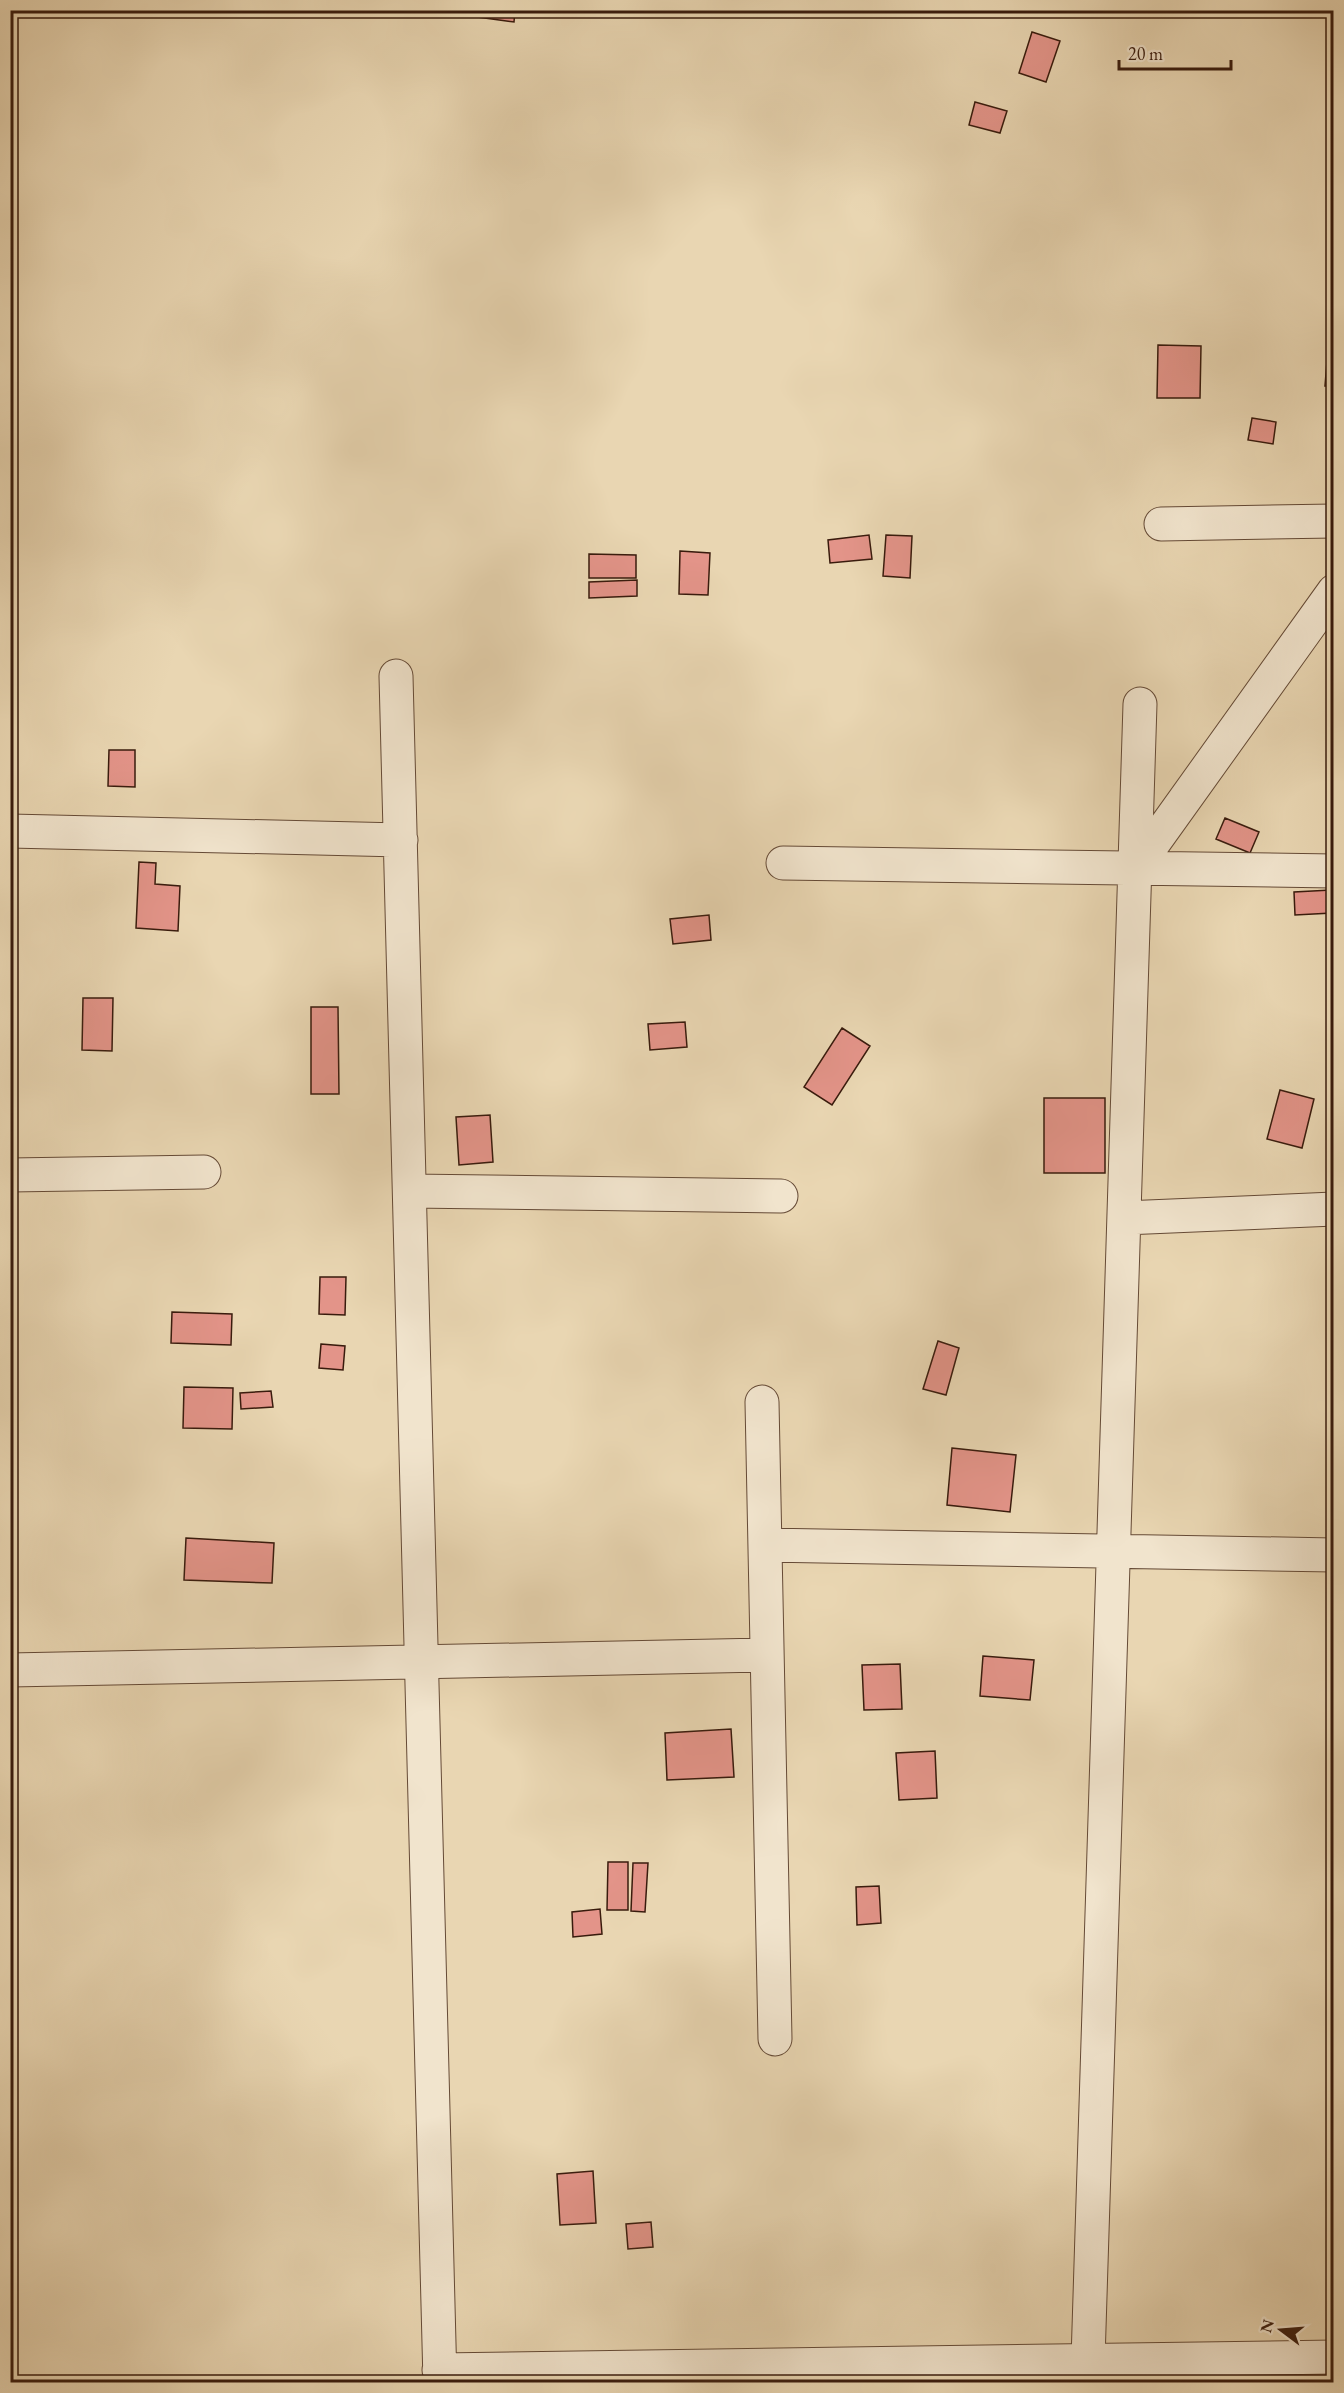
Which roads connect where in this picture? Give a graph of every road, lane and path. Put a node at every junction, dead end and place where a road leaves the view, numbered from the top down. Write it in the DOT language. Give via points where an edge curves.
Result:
graph roads {
  1 [pos="1334,521"];
  2 [pos="1161,524"];
  3 [pos="1334,591"];
  4 [pos="396,676"];
  5 [pos="1140,704"];
  6 [pos="10,831"];
  7 [pos="401,840"];
  8 [pos="783,863"];
  9 [pos="1135,869"];
  10 [pos="1334,872"];
  11 [pos="204,1172"];
  12 [pos="10,1175"];
  13 [pos="410,1191"];
  14 [pos="781,1196"];
  15 [pos="1334,1209"];
  16 [pos="1124,1218"];
  17 [pos="762,1402"];
  18 [pos="765,1545"];
  19 [pos="1114,1551"];
  20 [pos="1334,1555"];
  21 [pos="767,1655"];
  22 [pos="421,1662"];
  23 [pos="10,1671"];
  24 [pos="775,2039"];
  25 [pos="1334,2357"];
  26 [pos="1088,2360"];
  27 [pos="439,2376"];
  1 -- 2 [label="street"];
  3 -- 9 [label="street"];
  4 -- 7 [label="street"];
  5 -- 9 [label="street"];
  6 -- 7 [label="street"];
  7 -- 13 [label="street"];
  8 -- 9 [label="street"];
  9 -- 10 [label="street"];
  9 -- 16 [label="street"];
  11 -- 12 [label="street"];
  13 -- 14 [label="street"];
  13 -- 22 [label="street"];
  15 -- 16 [label="street"];
  16 -- 19 [label="street"];
  17 -- 18 [label="street"];
  18 -- 19 [label="street"];
  18 -- 21 [label="street"];
  19 -- 20 [label="street"];
  19 -- 26 [label="street"];
  21 -- 22 [label="street"];
  21 -- 24 [label="street"];
  22 -- 23 [label="street"];
  22 -- 27 [label="street"];
  25 -- 26 [label="street"];
  26 -- 27 [label="street"];
}
